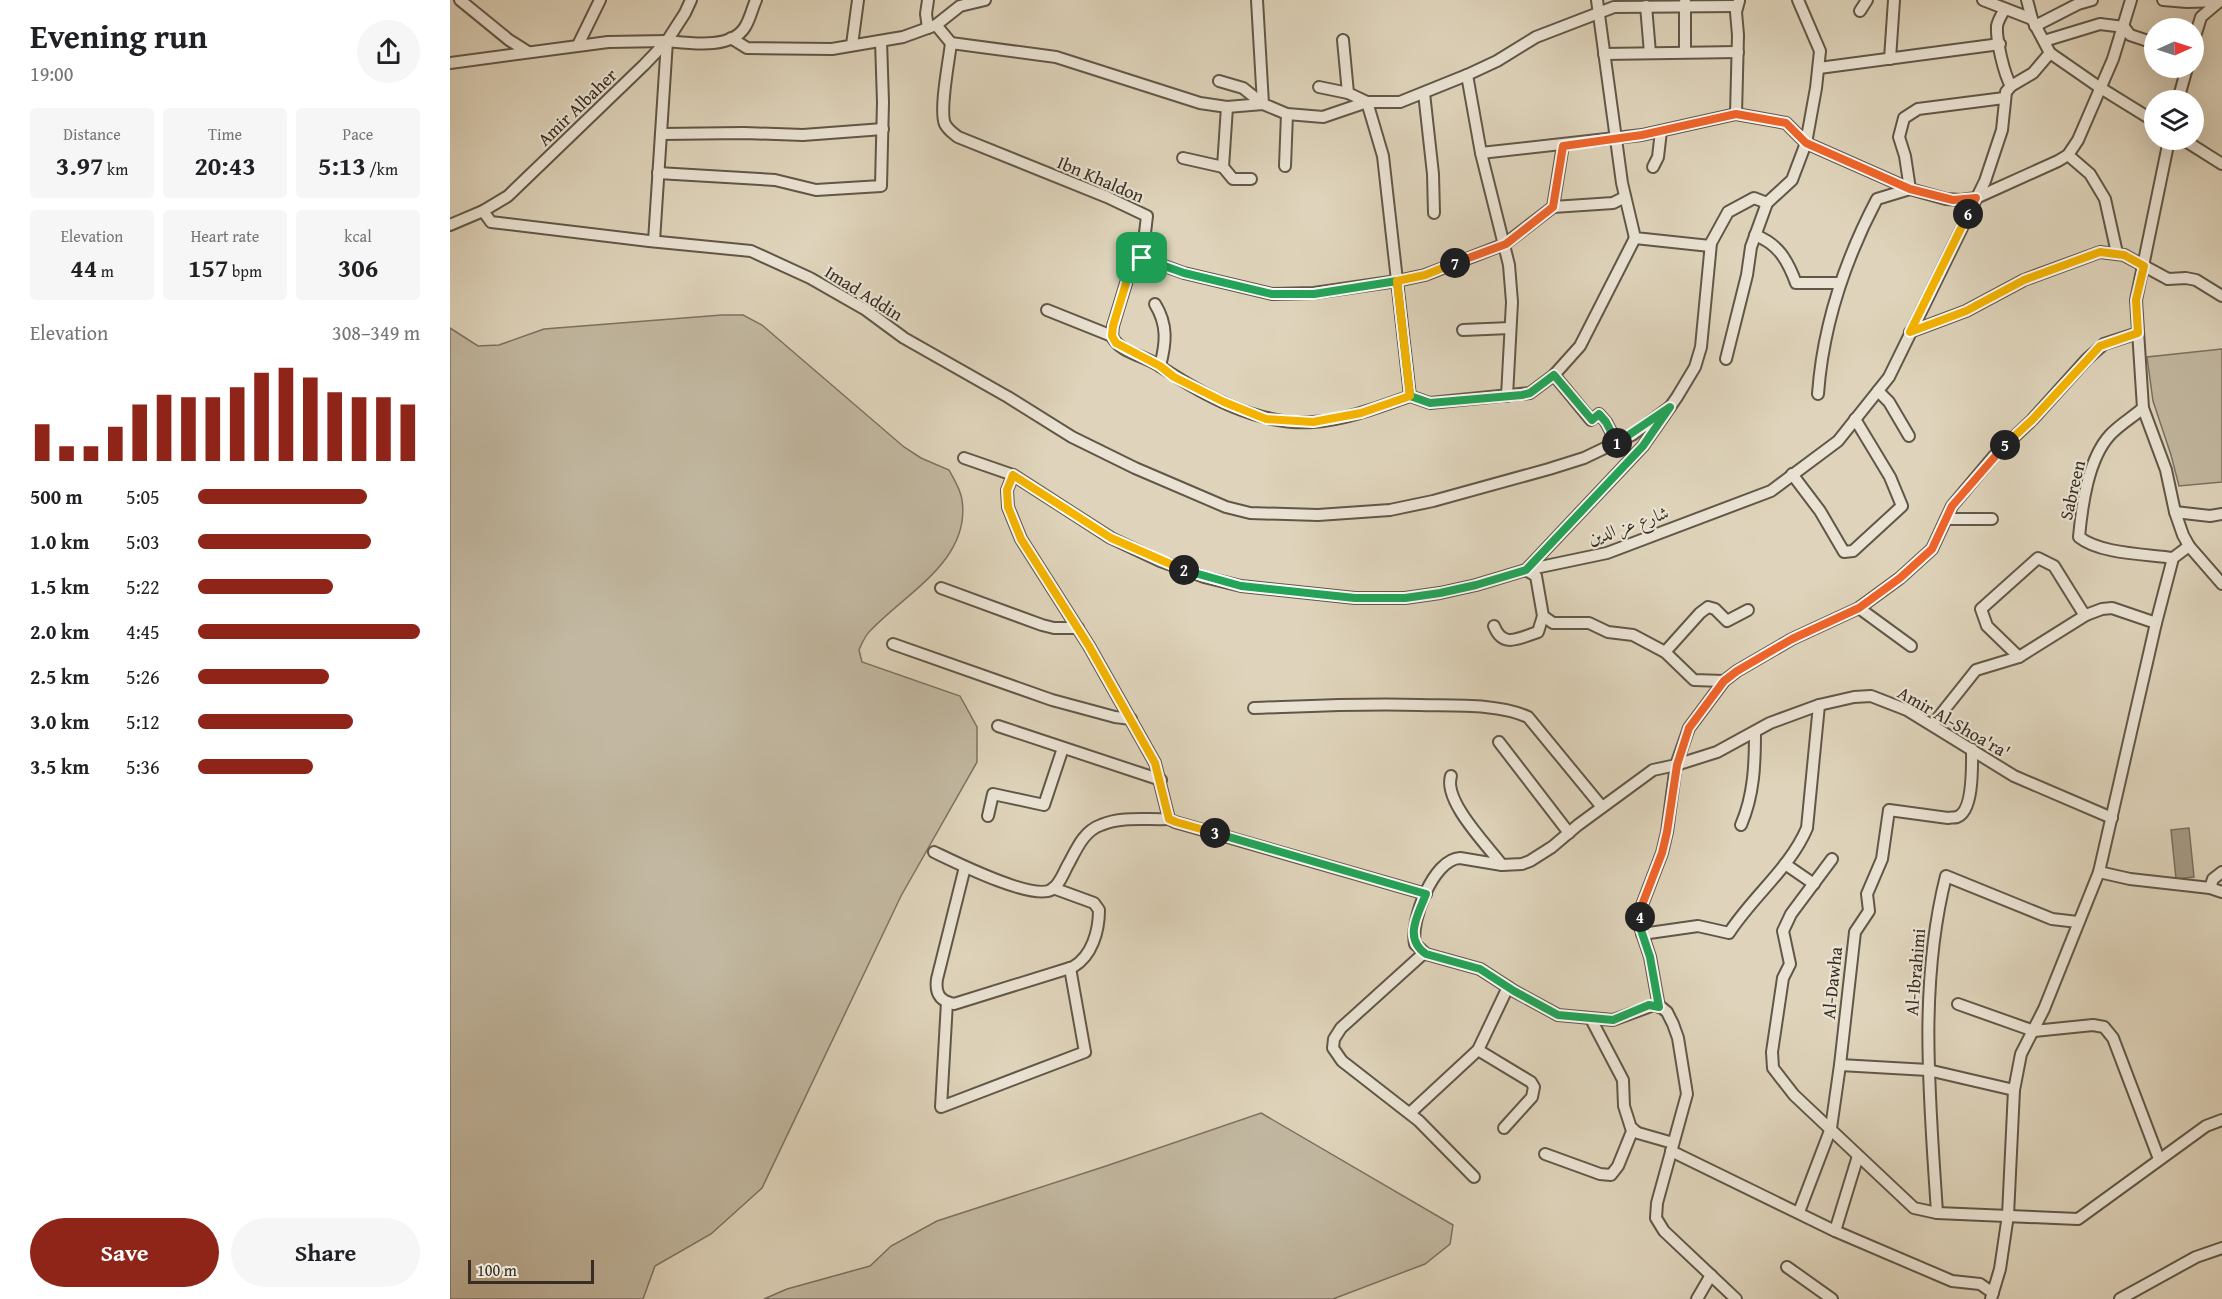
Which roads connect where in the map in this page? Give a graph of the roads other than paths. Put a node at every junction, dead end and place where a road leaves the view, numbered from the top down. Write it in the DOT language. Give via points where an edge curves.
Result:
graph roads {
  1 [pos="460,0"];
  2 [pos="600,0"];
  3 [pos="691,0"];
  4 [pos="756,0"];
  5 [pos="858,0"];
  6 [pos="928,0"];
  7 [pos="985,0"];
  8 [pos="1257,0"];
  9 [pos="1596,0"];
  10 [pos="1798,0"];
  11 [pos="1867,0"];
  12 [pos="1894,0"];
  13 [pos="1983,0"];
  14 [pos="2027,0"];
  15 [pos="2092,0"];
  16 [pos="2131,0"];
  17 [pos="2163,0"];
  18 [pos="2221,0"];
  19 [pos="1685,3"];
  20 [pos="1739,3"];
  21 [pos="1646,6"];
  22 [pos="2005,9"];
  23 [pos="1860,11"];
  24 [pos="1598,13"];
  25 [pos="2201,18"];
  26 [pos="2034,22"];
  27 [pos="932,27"];
  28 [pos="2124,27"];
  29 [pos="731,38"];
  30 [pos="1343,40"];
  31 [pos="2144,40"];
  32 [pos="667,41"];
  33 [pos="880,41"];
  34 [pos="2044,41"];
  35 [pos="951,43"];
  36 [pos="2000,44"];
  37 [pos="578,45"];
  38 [pos="852,45"];
  39 [pos="1738,51"];
  40 [pos="528,52"];
  41 [pos="1685,52"];
  42 [pos="2050,52"];
  43 [pos="1650,53"];
  44 [pos="1604,54"];
  45 [pos="1890,59"];
  46 [pos="450,63"];
  47 [pos="1819,68"];
  48 [pos="1467,75"];
  49 [pos="1219,81"];
  50 [pos="2011,86"];
  51 [pos="1319,87"];
  52 [pos="2099,87"];
  53 [pos="1348,93"];
  54 [pos="1424,93"];
  55 [pos="2004,98"];
  56 [pos="1367,102"];
  57 [pos="1263,104"];
  58 [pos="1227,107"];
  59 [pos="1287,114"];
  60 [pos="1736,114"];
  61 [pos="2144,115"];
  62 [pos="884,129"];
  63 [pos="1661,131"];
  64 [pos="661,134"];
  65 [pos="1615,138"];
  66 [pos="1806,143"];
  67 [pos="1563,146"];
  68 [pos="2167,150"];
  69 [pos="2200,150"];
  70 [pos="1481,153"];
  71 [pos="2068,155"];
  72 [pos="1183,158"];
  73 [pos="2222,164"];
  74 [pos="1284,166"];
  75 [pos="1223,167"];
  76 [pos="1653,167"];
  77 [pos="658,173"];
  78 [pos="1251,178"];
  79 [pos="1910,189"];
  80 [pos="1625,197"];
  81 [pos="1976,198"];
  82 [pos="1767,203"];
  83 [pos="1553,207"];
  84 [pos="483,212"];
  85 [pos="1434,213"];
  86 [pos="450,225"];
  87 [pos="1755,234"];
  88 [pos="1635,238"];
  89 [pos="654,241"];
  90 [pos="1504,245"];
  91 [pos="1710,246"];
  92 [pos="2117,253"];
  93 [pos="1142,258"];
  94 [pos="2144,266"];
  95 [pos="1397,281"];
  96 [pos="1840,283"];
  97 [pos="2222,296"];
  98 [pos="1155,304"];
  99 [pos="1047,310"];
  100 [pos="1510,328"];
  101 [pos="1463,330"];
  102 [pos="1910,332"];
  103 [pos="2138,333"];
  104 [pos="1112,336"];
  105 [pos="1726,359"];
  106 [pos="1160,366"];
  107 [pos="1554,375"];
  108 [pos="1878,391"];
  109 [pos="1818,394"];
  110 [pos="1410,396"];
  111 [pos="1507,396"];
  112 [pos="1670,407"];
  113 [pos="2143,408"];
  114 [pos="1855,419"];
  115 [pos="1909,436"];
  116 [pos="1617,444"];
  117 [pos="964,458"];
  118 [pos="1792,474"];
  119 [pos="1013,475"];
  120 [pos="2175,512"];
  121 [pos="2222,514"];
  122 [pos="1946,519"];
  123 [pos="1992,519"];
  124 [pos="2189,546"];
  125 [pos="2173,558"];
  126 [pos="1526,570"];
  127 [pos="2222,584"];
  128 [pos="941,588"];
  129 [pos="1859,608"];
  130 [pos="1748,610"];
  131 [pos="2086,615"];
  132 [pos="1543,616"];
  133 [pos="2156,622"];
  134 [pos="1494,626"];
  135 [pos="1078,628"];
  136 [pos="892,644"];
  137 [pos="1911,646"];
  138 [pos="1665,652"];
  139 [pos="2019,657"];
  140 [pos="1724,681"];
  141 [pos="1819,705"];
  142 [pos="1254,708"];
  143 [pos="1131,719"];
  144 [pos="1933,724"];
  145 [pos="998,726"];
  146 [pos="1755,732"];
  147 [pos="1499,742"];
  148 [pos="1063,748"];
  149 [pos="1972,749"];
  150 [pos="1677,765"];
  151 [pos="1451,776"];
  152 [pos="1161,780"];
  153 [pos="1602,807"];
  154 [pos="988,816"];
  155 [pos="2112,818"];
  156 [pos="1169,819"];
  157 [pos="1741,825"];
  158 [pos="1569,833"];
  159 [pos="934,852"];
  160 [pos="1832,859"];
  161 [pos="1785,864"];
  162 [pos="1502,865"];
  163 [pos="965,867"];
  164 [pos="2099,872"];
  165 [pos="2222,872"];
  166 [pos="1814,884"];
  167 [pos="1053,888"];
  168 [pos="2210,888"];
  169 [pos="2222,891"];
  170 [pos="1426,894"];
  171 [pos="2079,922"];
  172 [pos="1642,934"];
  173 [pos="1424,953"];
  174 [pos="1070,968"];
  175 [pos="1508,987"];
  176 [pos="947,1002"];
  177 [pos="1958,1004"];
  178 [pos="1659,1007"];
  179 [pos="1591,1019"];
  180 [pos="2034,1031"];
  181 [pos="1478,1050"];
  182 [pos="1840,1065"];
  183 [pos="1928,1070"];
  184 [pos="2014,1090"];
  185 [pos="1410,1113"];
  186 [pos="2222,1120"];
  187 [pos="1504,1128"];
  188 [pos="1831,1128"];
  189 [pos="1633,1129"];
  190 [pos="1672,1147"];
  191 [pos="1545,1154"];
  192 [pos="1858,1156"];
  193 [pos="2159,1159"];
  194 [pos="1474,1176"];
  195 [pos="1799,1212"];
  196 [pos="1937,1213"];
  197 [pos="2008,1215"];
  198 [pos="1835,1232"];
  199 [pos="2222,1248"];
  200 [pos="1787,1267"];
  201 [pos="1711,1275"];
  202 [pos="1992,1296"];
  203 [pos="1697,1299"];
  204 [pos="1737,1299"];
  205 [pos="1832,1299"];
  206 [pos="2120,1299"];
  1 -- 40 [label="street"];
  2 -- 37 [label="street"];
  3 -- 32 [label="street, Amir Albaher"];
  4 -- 29 [label="street" via="745,28"];
  5 -- 38 [label="street"];
  6 -- 27 [label="street" via="926,15"];
  7 -- 27 [label="street" via="960,6"];
  8 -- 57 [label="street"];
  9 -- 24 [label="street"];
  10 -- 47 [label="street" via="1820,49"];
  11 -- 23 [label="street"];
  12 -- 45 [label="street"];
  13 -- 22 [label="street"];
  14 -- 26 [label="street"];
  15 -- 26 [label="street"];
  16 -- 28 [label="street"];
  17 -- 18 [label="street"];
  18 -- 25 [label="street"];
  19 -- 20 [label="street"];
  19 -- 21 [label="street"];
  19 -- 41 [label="street"];
  20 -- 39 [label="street"];
  21 -- 24 [label="street" via="1621,6"];
  21 -- 43 [label="street"];
  22 -- 26 [label="street"];
  22 -- 36 [label="street" via="1998,24"];
  24 -- 44 [label="street"];
  24 -- 48 [label="street" via="1536,37"];
  26 -- 34 [label="street"];
  27 -- 33 [label="street"];
  27 -- 35 [label="street"];
  28 -- 31 [label="street" via="2130,35"];
  28 -- 34 [label="street" via="2100,24"];
  28 -- 52 [label="street"];
  29 -- 32 [label="street" via="707,44"];
  29 -- 38 [label="street" via="748,48 832,49"];
  30 -- 53 [label="street"];
  32 -- 37 [label="street"];
  32 -- 64 [label="street"];
  32 -- 84 [label="street, Amir Albaher" via="508,196"];
  33 -- 38 [label="street"];
  33 -- 62 [label="street"];
  34 -- 42 [label="street"];
  35 -- 58 [label="street" via="1056,57"];
  35 -- 93 [label="street, Ibn Khaldon" via="943,109 950,131 1147,216"];
  36 -- 45 [label="street"];
  36 -- 50 [label="street"];
  37 -- 40 [label="street"];
  39 -- 41 [label="street"];
  39 -- 60 [label="street"];
  40 -- 46 [label="street"];
  41 -- 43 [label="street"];
  42 -- 50 [label="street" via="2033,74"];
  42 -- 52 [label="street"];
  43 -- 44 [label="street"];
  44 -- 65 [label="street"];
  45 -- 47 [label="street"];
  47 -- 66 [label="street"];
  48 -- 54 [label="street"];
  48 -- 70 [label="street"];
  49 -- 57 [label="street" via="1243,88"];
  50 -- 55 [label="street"];
  51 -- 53 [label="street"];
  52 -- 61 [label="street"];
  52 -- 71 [label="street"];
  53 -- 56 [label="street"];
  54 -- 56 [label="street" via="1400,102"];
  54 -- 85 [label="street"];
  55 -- 79 [label="street" via="1918,109 1904,118 1899,137"];
  55 -- 81 [label="street, شارع عز الدين" via="2002,130"];
  56 -- 59 [label="street" via="1323,117"];
  56 -- 95 [label="street" via="1383,156"];
  57 -- 58 [label="street"];
  57 -- 59 [label="street"];
  58 -- 75 [label="street"];
  59 -- 74 [label="street"];
  60 -- 63 [label="street"];
  60 -- 66 [label="street" via="1786,123"];
  62 -- 64 [label="street" via="803,135"];
  62 -- 77 [label="street" via="881,186 816,190 775,180"];
  63 -- 65 [label="street"];
  63 -- 76 [label="street"];
  64 -- 77 [label="street"];
  65 -- 67 [label="street"];
  65 -- 80 [label="street"];
  66 -- 79 [label="street"];
  66 -- 82 [label="street" via="1792,180"];
  67 -- 70 [label="street"];
  67 -- 83 [label="street"];
  68 -- 94 [label="street"];
  69 -- 73 [label="street"];
  70 -- 90 [label="street"];
  71 -- 81 [label="street"];
  71 -- 92 [label="street" via="2090,174 2105,199"];
  72 -- 75 [label="street"];
  75 -- 78 [label="street" via="1233,179"];
  77 -- 89 [label="street"];
  79 -- 81 [label="street" via="1953,200"];
  79 -- 96 [label="street" via="1877,199"];
  80 -- 83 [label="street" via="1613,203"];
  80 -- 88 [label="street"];
  81 -- 102 [label="street, شارع عز الدين"];
  82 -- 87 [label="street"];
  82 -- 91 [label="street" via="1754,198 1729,211"];
  83 -- 90 [label="street"];
  84 -- 86 [label="street, Amir Albaher"];
  84 -- 89 [label="street, Imad Addin" via="491,222"];
  87 -- 96 [label="street" via="1772,243 1796,283"];
  87 -- 105 [label="street"];
  88 -- 91 [label="street"];
  88 -- 107 [label="street" via="1580,346"];
  89 -- 116 [label="street, Imad Addin" via="751,251 866,310 904,339 1072,437 1239,511 1318,515 1390,510 1549,470"];
  90 -- 95 [label="street" via="1425,275"];
  90 -- 100 [label="street" via="1512,303"];
  91 -- 112 [label="street" via="1701,347 1695,369"];
  92 -- 94 [label="street"];
  92 -- 102 [label="street" via="2100,252 2039,275 1966,311"];
  93 -- 95 [label="street" via="1184,273 1272,294 1314,294"];
  93 -- 104 [label="street" via="1127,280"];
  94 -- 97 [label="street" via="2168,279 2203,282"];
  94 -- 103 [label="street" via="2136,300"];
  95 -- 110 [label="street"];
  96 -- 109 [label="street" via="1825,339"];
  98 -- 106 [label="street" via="1164,318"];
  99 -- 104 [label="street"];
  100 -- 101 [label="street"];
  100 -- 111 [label="street"];
  102 -- 108 [label="street, شارع عز الدين"];
  103 -- 113 [label="street"];
  103 -- 122 [label="street" via="2100,346 1994,456 1952,506"];
  104 -- 106 [label="street" via="1120,346"];
  106 -- 110 [label="street" via="1174,377 1266,419 1313,422 1361,413"];
  107 -- 111 [label="street" via="1530,393"];
  107 -- 116 [label="street" via="1592,420 1599,414"];
  108 -- 114 [label="street, شارع عز الدين"];
  108 -- 115 [label="street"];
  110 -- 111 [label="street" via="1430,403"];
  112 -- 116 [label="street, Imad Addin"];
  112 -- 126 [label="street" via="1643,446"];
  113 -- 120 [label="street" via="2166,470"];
  113 -- 125 [label="street, Sabreen" via="2110,435 2097,457 2083,498 2079,537 2107,549"];
  114 -- 118 [label="street, شارع عز الدين" via="1838,441"];
  114 -- 118 [label="street" via="1890,477 1902,506 1853,551 1844,552"];
  117 -- 119 [label="street, شارع عز الدين"];
  118 -- 126 [label="street, شارع عز الدين" via="1772,491 1607,553"];
  119 -- 126 [label="street, شارع عز الدين" via="1111,538 1160,561 1241,586 1355,598 1405,598 1467,587"];
  119 -- 135 [label="street" via="1007,490 1012,520"];
  120 -- 121 [label="street"];
  120 -- 124 [label="street"];
  122 -- 123 [label="street"];
  122 -- 129 [label="street" via="1932,549"];
  124 -- 125 [label="street"];
  124 -- 127 [label="street"];
  125 -- 133 [label="street"];
  126 -- 132 [label="street" via="1537,578"];
  128 -- 135 [label="street" via="1042,626"];
  129 -- 137 [label="street"];
  129 -- 140 [label="street" via="1792,639"];
  130 -- 138 [label="street" via="1726,621 1708,607"];
  131 -- 133 [label="street" via="2112,608"];
  131 -- 139 [label="street"];
  131 -- 139 [label="street" via="2054,566 2038,558 1981,609 1987,626"];
  132 -- 134 [label="street" via="1538,632 1509,641 1503,640"];
  132 -- 138 [label="street" via="1552,623 1589,623 1608,632 1629,634"];
  133 -- 155 [label="street"];
  135 -- 143 [label="street"];
  136 -- 143 [label="street" via="1052,700"];
  138 -- 140 [label="street" via="1694,680"];
  139 -- 144 [label="street" via="1976,670"];
  140 -- 150 [label="street" via="1689,728"];
  141 -- 144 [label="street, Amir Al-Shoa'ra'" via="1871,696"];
  141 -- 146 [label="street, Amir Al-Shoa'ra'"];
  141 -- 161 [label="street" via="1807,828"];
  142 -- 153 [label="street" via="1453,704 1512,712 1527,717"];
  143 -- 152 [label="street"];
  144 -- 149 [label="street, Amir Al-Shoa'ra'"];
  145 -- 148 [label="street"];
  146 -- 150 [label="street, Amir Al-Shoa'ra'" via="1717,752"];
  146 -- 157 [label="street" via="1751,795"];
  147 -- 158 [label="street"];
  148 -- 152 [label="street"];
  148 -- 154 [label="street" via="1044,805 993,794"];
  149 -- 155 [label="street, Amir Al-Shoa'ra'" via="2014,776"];
  149 -- 182 [label="street, Al-Dawha" via="1969,795 1963,813 1948,818 1889,810 1882,859 1867,894 1869,910 1854,932"];
  150 -- 153 [label="street, Amir Al-Shoa'ra'" via="1653,770"];
  150 -- 172 [label="street" via="1664,842 1642,905"];
  151 -- 162 [label="street" via="1450,789 1456,805"];
  152 -- 156 [label="street"];
  153 -- 158 [label="street, Amir Al-Shoa'ra'"];
  155 -- 164 [label="street"];
  156 -- 167 [label="street" via="1120,819 1098,825 1081,840"];
  156 -- 170 [label="street"];
  158 -- 162 [label="street, Amir Al-Shoa'ra'" via="1540,857 1522,864"];
  159 -- 163 [label="street"];
  160 -- 166 [label="street"];
  161 -- 166 [label="street"];
  161 -- 172 [label="street" via="1729,933 1698,926"];
  162 -- 170 [label="street, Amir Al-Shoa'ra'" via="1454,858 1445,863"];
  163 -- 167 [label="street" via="1026,890 1041,892"];
  163 -- 176 [label="street" via="937,979 936,990"];
  164 -- 168 [label="street"];
  164 -- 171 [label="street"];
  165 -- 168 [label="street"];
  166 -- 188 [label="street" via="1783,931 1790,960 1783,978 1772,1061 1783,1082"];
  167 -- 174 [label="street" via="1094,903 1099,910 1096,933 1087,954"];
  168 -- 169 [label="street"];
  170 -- 173 [label="street" via="1413,936"];
  171 -- 180 [label="street"];
  171 -- 183 [label="street, Al-Ibrahimi" via="2052,920 1946,876 1938,907 1928,991"];
  172 -- 178 [label="street"];
  173 -- 175 [label="street" via="1480,969"];
  173 -- 185 [label="street" via="1341,1028 1333,1044 1342,1061"];
  174 -- 176 [label="street" via="954,1004"];
  174 -- 176 [label="street" via="1085,1052 941,1107"];
  175 -- 179 [label="street" via="1558,1015"];
  175 -- 181 [label="street"];
  177 -- 180 [label="street"];
  178 -- 179 [label="street" via="1649,1005 1613,1020"];
  178 -- 190 [label="street" via="1673,1024 1687,1084 1686,1106"];
  179 -- 189 [label="street" via="1623,1080 1624,1106"];
  180 -- 184 [label="street" via="2021,1054"];
  180 -- 193 [label="street" via="2093,1025 2109,1032"];
  181 -- 185 [label="street"];
  181 -- 187 [label="street" via="1534,1087 1532,1097"];
  182 -- 183 [label="street"];
  182 -- 188 [label="street, Al-Dawha"];
  183 -- 184 [label="street"];
  183 -- 196 [label="street, Al-Ibrahimi"];
  184 -- 197 [label="street"];
  185 -- 194 [label="street"];
  186 -- 193 [label="street" via="2206,1126"];
  188 -- 192 [label="street"];
  188 -- 195 [label="street, Al-Dawha"];
  189 -- 190 [label="street"];
  189 -- 191 [label="street" via="1611,1175"];
  190 -- 195 [label="street"];
  190 -- 201 [label="street" via="1656,1209 1657,1222"];
  192 -- 196 [label="street" via="1914,1208"];
  192 -- 198 [label="street"];
  193 -- 197 [label="street" via="2078,1219"];
  195 -- 198 [label="street"];
  196 -- 197 [label="street"];
  197 -- 202 [label="street"];
  198 -- 202 [label="street" via="1952,1281 1980,1284"];
  199 -- 206 [label="street" via="2196,1257"];
  200 -- 205 [label="street"];
  201 -- 203 [label="street"];
  201 -- 204 [label="street"];
}
